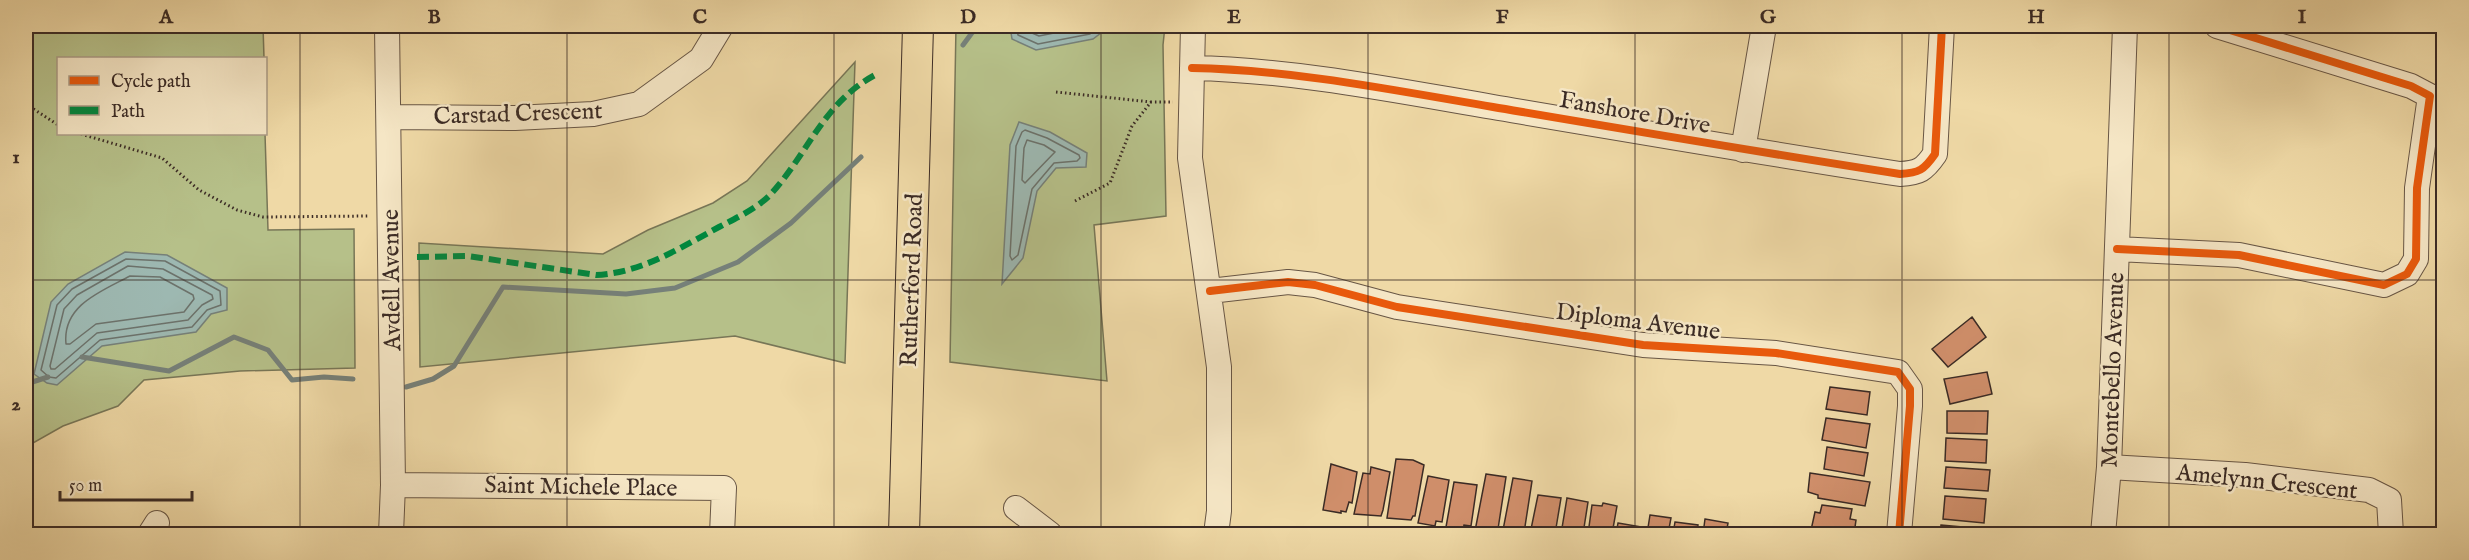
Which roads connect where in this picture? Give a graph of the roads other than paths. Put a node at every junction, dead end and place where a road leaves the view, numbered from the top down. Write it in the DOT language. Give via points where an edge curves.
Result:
graph roads {
  1 [pos="387,26"];
  2 [pos="721,26"];
  3 [pos="918,26"];
  4 [pos="1193,26"];
  5 [pos="1764,26"];
  6 [pos="1942,26"];
  7 [pos="2125,26"];
  8 [pos="2217,26"];
  9 [pos="1192,68"];
  10 [pos="389,117"];
  11 [pos="1743,150"];
  12 [pos="2117,249"];
  13 [pos="1210,291"];
  14 [pos="2109,467"];
  15 [pos="393,485"];
  16 [pos="1016,508"];
  17 [pos="391,534"];
  18 [pos="722,534"];
  19 [pos="903,534"];
  20 [pos="1050,534"];
  21 [pos="1216,534"];
  22 [pos="1899,534"];
  23 [pos="2103,534"];
  24 [pos="2391,534"];
  1 -- 10 [label="street, Avdell Avenue"];
  2 -- 10 [label="street, Carstad Crescent" via="701,59 639,104 582,114 515,118"];
  3 -- 19 [label="main road, Rutherford Road"];
  4 -- 9 [label="street"];
  5 -- 11 [label="street"];
  6 -- 11 [label="street, Fanshore Drive" via="1935,154 1916,173 1900,174"];
  7 -- 12 [label="street, Montebello Avenue"];
  8 -- 12 [label="street" via="2411,86 2430,96 2416,188 2416,259 2407,274 2384,285 2239,255"];
  9 -- 11 [label="street, Fanshore Drive" via="1250,70 1363,86"];
  9 -- 13 [label="street" via="1190,158"];
  10 -- 15 [label="street, Avdell Avenue"];
  12 -- 14 [label="street, Montebello Avenue"];
  13 -- 21 [label="street" via="1219,367"];
  13 -- 22 [label="street, Diploma Avenue" via="1288,282 1315,285 1397,307 1643,345 1776,353 1898,372 1910,389"];
  14 -- 23 [label="street, Montebello Avenue"];
  14 -- 24 [label="street, Amelynn Crescent" via="2245,475 2369,490 2389,500"];
  15 -- 17 [label="street, Avdell Avenue"];
  15 -- 18 [label="street, Saint Michele Place" via="723,488"];
  16 -- 20 [label="street"];
}
